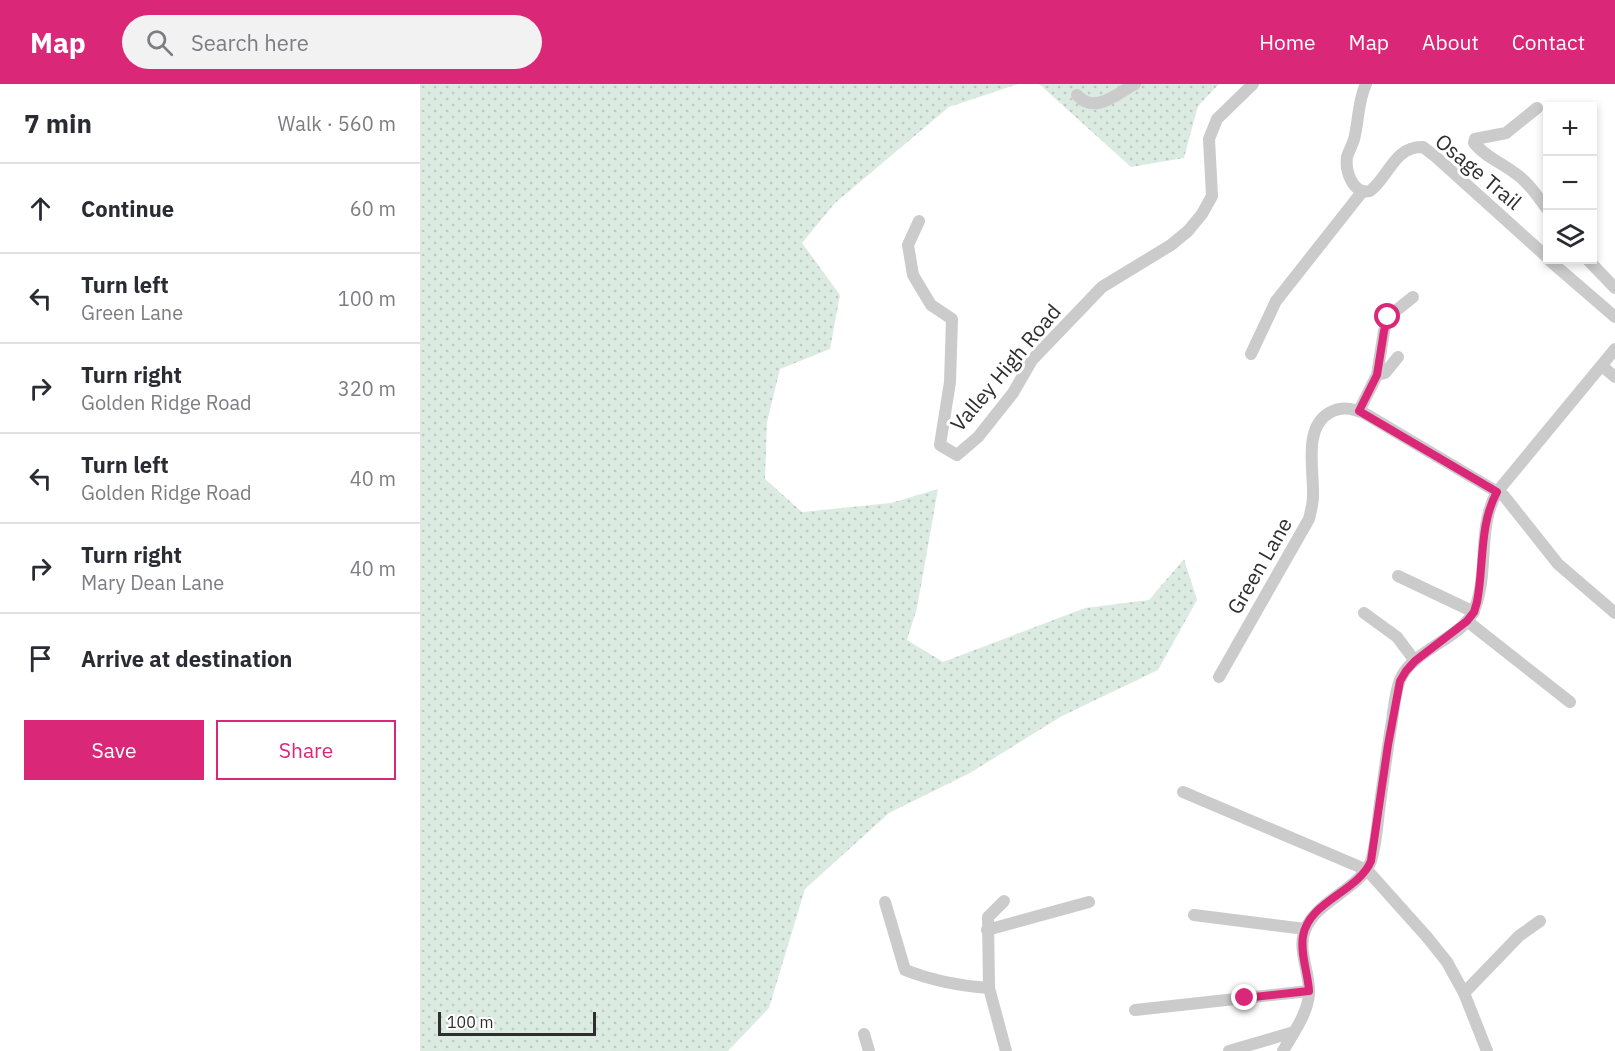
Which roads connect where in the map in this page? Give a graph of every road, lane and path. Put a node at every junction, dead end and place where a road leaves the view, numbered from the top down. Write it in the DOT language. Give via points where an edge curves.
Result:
graph roads {
  1 [pos="1135,84"];
  2 [pos="1253,84"];
  3 [pos="1366,84"];
  4 [pos="1077,95"];
  5 [pos="1537,108"];
  6 [pos="1362,192"];
  7 [pos="1543,203"];
  8 [pos="919,221"];
  9 [pos="1543,254"];
  10 [pos="1554,264"];
  11 [pos="1592,264"];
  12 [pos="1615,288"];
  13 [pos="1413,297"];
  14 [pos="1615,317"];
  15 [pos="1615,349"];
  16 [pos="1251,354"];
  17 [pos="1398,357"];
  18 [pos="1602,366"];
  19 [pos="1377,375"];
  20 [pos="1615,377"];
  21 [pos="1359,411"];
  22 [pos="1497,492"];
  23 [pos="1398,576"];
  24 [pos="1364,612"];
  25 [pos="1615,613"];
  26 [pos="1471,616"];
  27 [pos="1415,661"];
  28 [pos="1219,678"];
  29 [pos="1570,702"];
  30 [pos="1183,792"];
  31 [pos="1367,870"];
  32 [pos="1004,901"];
  33 [pos="885,902"];
  34 [pos="1089,902"];
  35 [pos="1194,915"];
  36 [pos="1540,921"];
  37 [pos="1305,929"];
  38 [pos="987,930"];
  39 [pos="989,988"];
  40 [pos="1309,991"];
  41 [pos="1464,993"];
  42 [pos="1135,1010"];
  43 [pos="1294,1032"];
  44 [pos="864,1034"];
  45 [pos="869,1051"];
  46 [pos="1006,1051"];
  47 [pos="1229,1051"];
  48 [pos="1283,1051"];
  49 [pos="1487,1051"];
  1 -- 4 [label="street" via="1103,103 1092,105"];
  2 -- 8 [label="street, Valley High Road" via="1217,119 1209,139 1212,196 1202,214 1171,244 1101,287 1032,360 1013,393 978,437 957,455 940,445 950,382 952,319 931,305 913,275 908,245"];
  3 -- 6 [label="street" via="1347,159 1350,177"];
  5 -- 7 [label="street" via="1506,133 1475,139 1474,143 1486,156 1513,171"];
  6 -- 9 [label="street, Osage Trail" via="1374,188 1401,154 1423,147"];
  6 -- 16 [label="street" via="1276,302"];
  10 -- 14 [label="street, Osage Trail"];
  11 -- 12 [label="street"];
  13 -- 19 [label="street" via="1388,317"];
  15 -- 18 [label="street"];
  17 -- 19 [label="street" via="1384,373"];
  18 -- 20 [label="street"];
  18 -- 22 [label="street"];
  19 -- 21 [label="street"];
  21 -- 22 [label="street"];
  21 -- 28 [label="street, Green Lane" via="1337,408 1322,417 1316,427 1309,519"];
  22 -- 25 [label="street" via="1512,504 1558,564"];
  22 -- 26 [label="street" via="1487,523 1479,591"];
  23 -- 26 [label="street"];
  24 -- 27 [label="street" via="1397,638"];
  26 -- 27 [label="street"];
  26 -- 29 [label="street"];
  27 -- 31 [label="street" via="1403,674 1397,689 1375,845"];
  30 -- 31 [label="street"];
  31 -- 37 [label="street" via="1322,908"];
  31 -- 41 [label="street" via="1428,937"];
  32 -- 38 [label="street" via="988,917"];
  33 -- 39 [label="street" via="905,970 957,986"];
  34 -- 38 [label="street"];
  35 -- 37 [label="street"];
  36 -- 41 [label="street" via="1519,936"];
  37 -- 40 [label="street" via="1302,944"];
  38 -- 39 [label="street"];
  39 -- 46 [label="street"];
  40 -- 42 [label="street"];
  40 -- 43 [label="street" via="1306,1009"];
  41 -- 49 [label="street"];
  43 -- 47 [label="street"];
  43 -- 48 [label="street"];
  44 -- 45 [label="street"];
}
